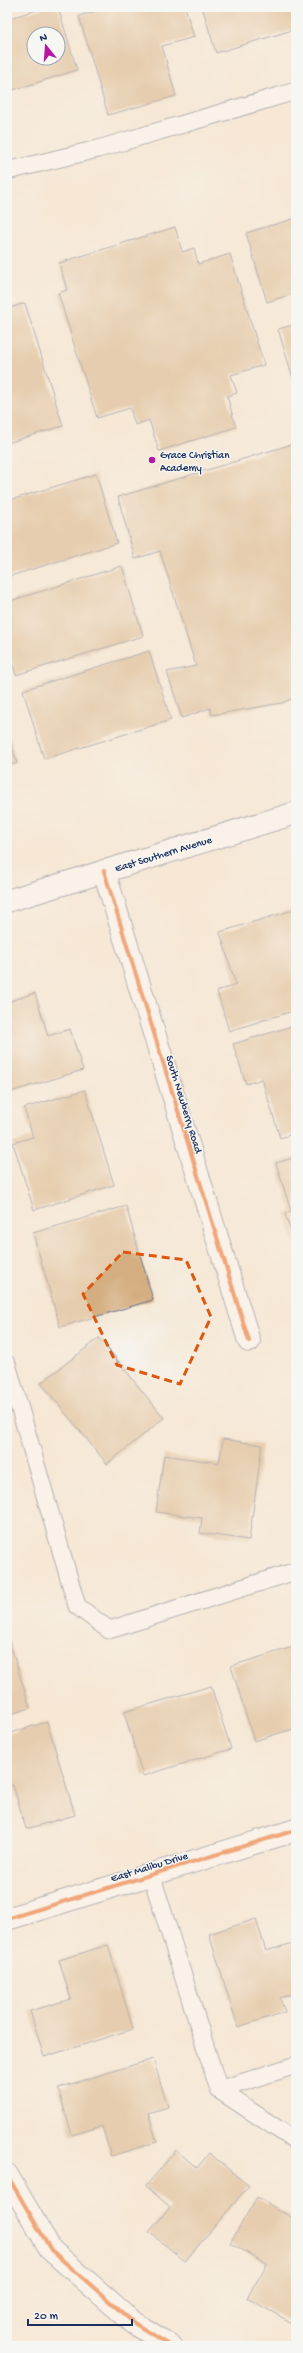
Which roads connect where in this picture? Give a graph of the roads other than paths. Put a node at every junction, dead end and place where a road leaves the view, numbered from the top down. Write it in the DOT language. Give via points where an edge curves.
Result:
graph roads {
  1 [pos="296,91"];
  2 [pos="7,171"];
  3 [pos="296,813"];
  4 [pos="104,871"];
  5 [pos="7,901"];
  6 [pos="249,1342"];
  7 [pos="7,1364"];
  8 [pos="296,1571"];
  9 [pos="296,1830"];
  10 [pos="151,1874"];
  11 [pos="7,1919"];
  12 [pos="296,2065"];
  13 [pos="219,2090"];
  14 [pos="296,2141"];
  15 [pos="7,2175"];
  16 [pos="171,2346"];
  1 -- 2 [label="lane" via="98,149"];
  3 -- 4 [label="street, East Southern Avenue"];
  4 -- 5 [label="street, East Southern Avenue"];
  4 -- 6 [label="street, South Newberry Road"];
  7 -- 8 [label="lane" via="77,1606 109,1630"];
  9 -- 10 [label="street, East Malibu Drive"];
  10 -- 11 [label="street, East Malibu Drive"];
  10 -- 13 [label="lane"];
  12 -- 13 [label="lane"];
  13 -- 14 [label="lane"];
  15 -- 16 [label="street" via="51,2250 134,2323"];
}
